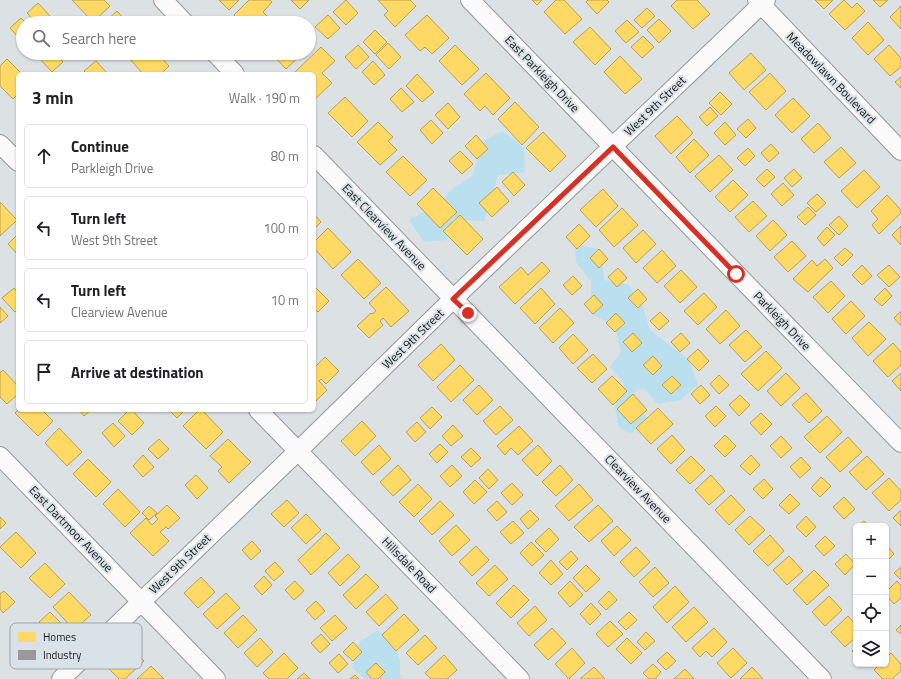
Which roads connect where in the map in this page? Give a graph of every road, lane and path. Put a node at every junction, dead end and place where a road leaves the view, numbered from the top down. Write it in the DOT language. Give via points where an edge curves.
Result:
graph roads {
  1 [pos="163,0"];
  2 [pos="470,0"];
  3 [pos="761,2"];
  4 [pos="179,16"];
  5 [pos="222,60"];
  6 [pos="233,72"];
  7 [pos="0,144"];
  8 [pos="613,147"];
  9 [pos="901,151"];
  10 [pos="316,157"];
  11 [pos="16,160"];
  12 [pos="453,299"];
  13 [pos="260,412"];
  14 [pos="901,443"];
  15 [pos="298,451"];
  16 [pos="0,456"];
  17 [pos="142,602"];
  18 [pos="120,623"];
  19 [pos="72,669"];
  20 [pos="61,679"];
  21 [pos="216,679"];
  22 [pos="520,679"];
  23 [pos="822,679"];
  1 -- 4 [label="street"];
  2 -- 8 [label="street, East Parkleigh Drive"];
  3 -- 8 [label="street, West 9th Street"];
  3 -- 9 [label="street, Meadowlawn Boulevard"];
  5 -- 6 [label="street"];
  7 -- 11 [label="street"];
  8 -- 12 [label="street, West 9th Street"];
  8 -- 14 [label="street, Parkleigh Drive"];
  10 -- 12 [label="street, East Clearview Avenue"];
  12 -- 15 [label="street, West 9th Street"];
  12 -- 23 [label="street, Clearview Avenue"];
  13 -- 15 [label="street, Hillsdale Road"];
  15 -- 17 [label="street, West 9th Street"];
  15 -- 22 [label="street, Hillsdale Road"];
  16 -- 17 [label="street, East Dartmoor Avenue"];
  17 -- 18 [label="street, West 9th Street"];
  17 -- 21 [label="street, East Dartmoor Avenue"];
  19 -- 20 [label="street, West 9th Street"];
}
